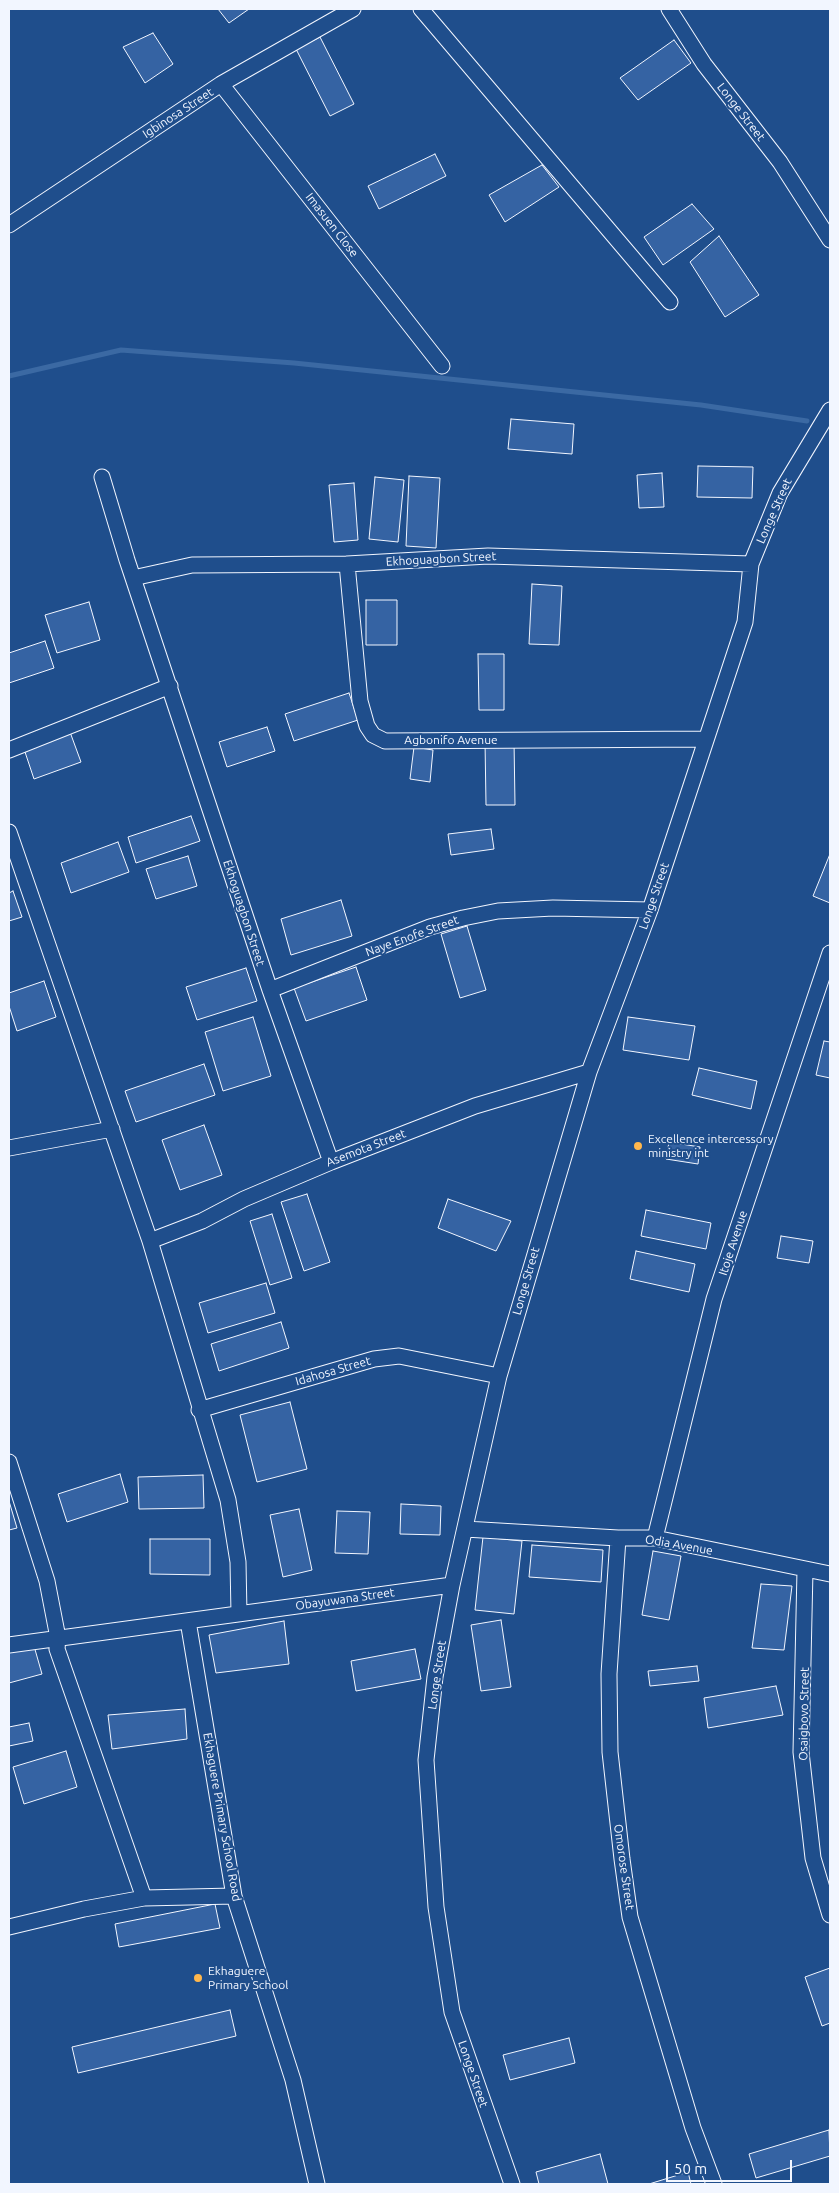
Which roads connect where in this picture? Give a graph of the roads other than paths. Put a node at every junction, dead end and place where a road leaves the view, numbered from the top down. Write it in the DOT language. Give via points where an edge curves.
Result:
graph roads {
  1 [pos="353,9"];
  2 [pos="421,9"];
  3 [pos="668,9"];
  4 [pos="222,84"];
  5 [pos="9,225"];
  6 [pos="830,240"];
  7 [pos="670,302"];
  8 [pos="442,366"];
  9 [pos="830,410"];
  10 [pos="102,477"];
  11 [pos="348,564"];
  12 [pos="751,564"];
  13 [pos="133,578"];
  14 [pos="170,686"];
  15 [pos="705,738"];
  16 [pos="9,750"];
  17 [pos="9,832"];
  18 [pos="650,910"];
  19 [pos="830,953"];
  20 [pos="824,989"];
  21 [pos="270,990"];
  22 [pos="589,1072"];
  23 [pos="112,1129"];
  24 [pos="9,1148"];
  25 [pos="330,1162"];
  26 [pos="150,1242"];
  27 [pos="499,1376"];
  28 [pos="200,1410"];
  29 [pos="9,1462"];
  30 [pos="466,1529"];
  31 [pos="618,1538"];
  32 [pos="655,1538"];
  33 [pos="805,1570"];
  34 [pos="830,1574"];
  35 [pos="452,1585"];
  36 [pos="239,1614"];
  37 [pos="188,1621"];
  38 [pos="58,1638"];
  39 [pos="9,1645"];
  40 [pos="234,1896"];
  41 [pos="144,1898"];
  42 [pos="830,1915"];
  43 [pos="9,1927"];
  44 [pos="317,2184"];
  45 [pos="512,2184"];
  46 [pos="714,2184"];
  1 -- 4 [label="street, Igbinosa Street"];
  2 -- 7 [label="street"];
  3 -- 6 [label="street, Longe Street" via="704,64 780,162"];
  4 -- 5 [label="street, Igbinosa Street"];
  4 -- 8 [label="street, Imasuen Close"];
  9 -- 12 [label="street, Longe Street" via="780,493"];
  10 -- 13 [label="street, Ekhoguagbon Street"];
  11 -- 12 [label="street, Ekhoguagbon Street" via="488,556"];
  11 -- 13 [label="street, Ekhoguagbon Street" via="192,565"];
  11 -- 15 [label="street, Agbonifo Avenue" via="360,701 367,726 373,735 385,741"];
  12 -- 15 [label="street, Longe Street" via="745,622"];
  13 -- 14 [label="street, Ekhoguagbon Street"];
  14 -- 16 [label="street"];
  14 -- 21 [label="street, Ekhoguagbon Street"];
  15 -- 18 [label="street, Longe Street"];
  17 -- 23 [label="street"];
  18 -- 21 [label="street, Naye Enofe Street" via="553,908 462,918 430,927"];
  18 -- 22 [label="street, Longe Street"];
  19 -- 20 [label="street, Itoje Avenue"];
  20 -- 32 [label="street, Itoje Avenue" via="714,1299"];
  21 -- 25 [label="street, Ekhoguagbon Street"];
  22 -- 25 [label="street, Asemota Street" via="475,1106"];
  22 -- 27 [label="street, Longe Street"];
  23 -- 24 [label="street"];
  23 -- 26 [label="street"];
  25 -- 26 [label="street, Asemota Street"];
  26 -- 28 [label="street"];
  27 -- 28 [label="street, Idahosa Street" via="399,1356 374,1359"];
  27 -- 30 [label="street, Longe Street"];
  28 -- 36 [label="street" via="228,1500 238,1562"];
  29 -- 38 [label="street" via="47,1581"];
  30 -- 31 [label="street, Odia Avenue"];
  30 -- 35 [label="street, Longe Street"];
  31 -- 32 [label="street, Odia Avenue"];
  31 -- 46 [label="street, Omorose Street" via="609,1674 610,1752 623,1869 630,1916 693,2128"];
  32 -- 33 [label="street, Odia Avenue"];
  33 -- 34 [label="street, Odia Avenue"];
  33 -- 42 [label="street, Osaigbovo Street" via="801,1752 813,1858"];
  35 -- 36 [label="street, Obayuwana Street"];
  35 -- 45 [label="street, Longe Street" via="435,1677 426,1760 436,1906 452,2012"];
  36 -- 37 [label="street, Obayuwana Street"];
  37 -- 38 [label="street, Obayuwana Street"];
  37 -- 40 [label="street, Ekhaguere Primary School Road"];
  38 -- 39 [label="street, Obayuwana Street"];
  38 -- 41 [label="street" via="57,1649"];
  40 -- 41 [label="street"];
  40 -- 44 [label="street, Ekhaguere Primary School Road" via="293,2080"];
  41 -- 43 [label="street"];
}
